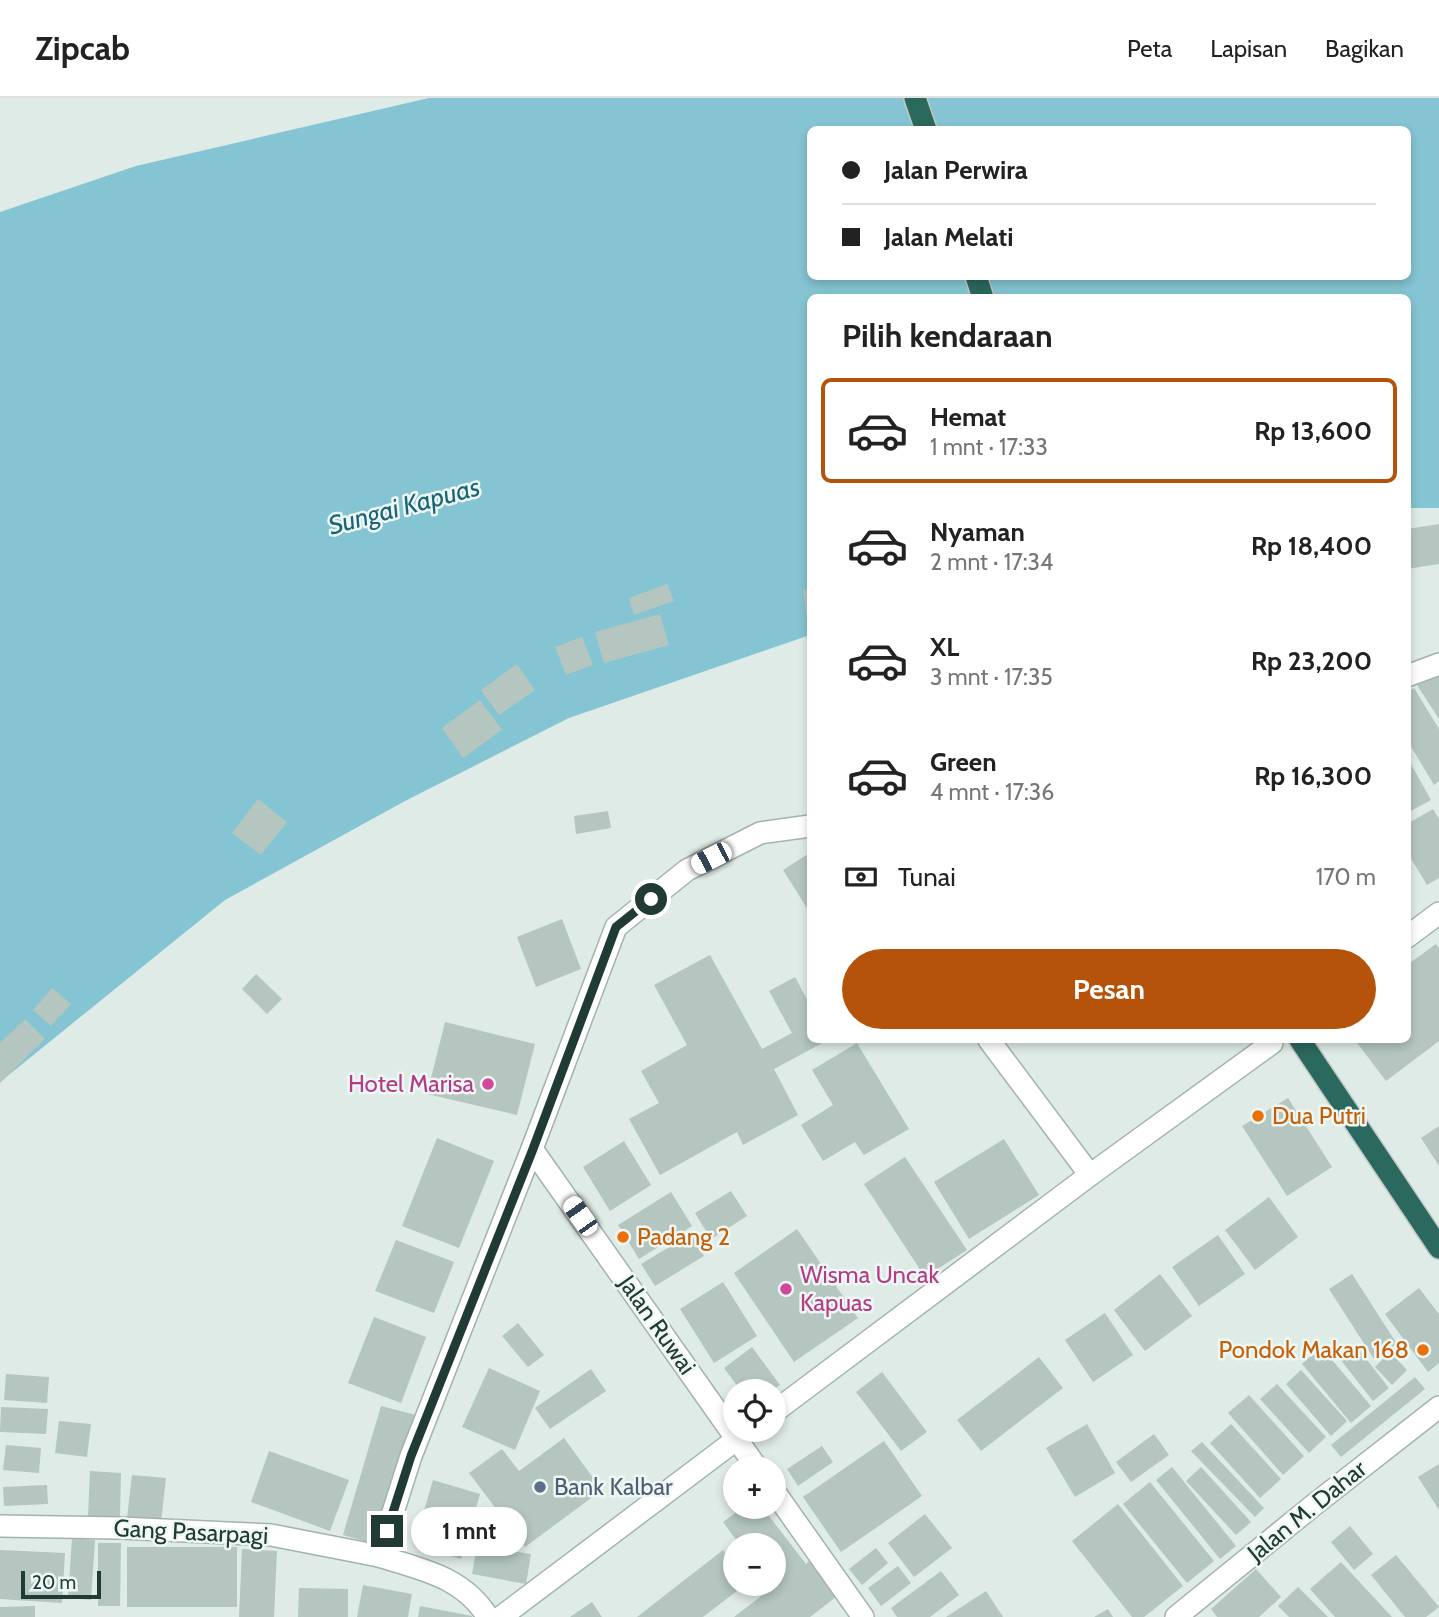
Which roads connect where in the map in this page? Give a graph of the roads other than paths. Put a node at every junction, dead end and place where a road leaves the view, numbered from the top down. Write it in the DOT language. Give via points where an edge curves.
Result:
graph roads {
  1 [pos="915,98"];
  2 [pos="925,126"];
  3 [pos="1439,664"];
  4 [pos="1411,674"];
  5 [pos="807,826"];
  6 [pos="1436,923"];
  7 [pos="1411,935"];
  8 [pos="991,1043"];
  9 [pos="1271,1043"];
  10 [pos="1302,1043"];
  11 [pos="533,1149"];
  12 [pos="1090,1175"];
  13 [pos="1439,1248"];
  14 [pos="786,1403"];
  15 [pos="723,1407"];
  16 [pos="1439,1407"];
  17 [pos="732,1442"];
  18 [pos="786,1508"];
  19 [pos="0,1526"];
  20 [pos="379,1556"];
  21 [pos="488,1617"];
  22 [pos="501,1617"];
  23 [pos="863,1617"];
  24 [pos="1176,1617"];
  1 -- 2 [label="highway"];
  3 -- 4 [label="street"];
  5 -- 11 [label="street" via="760,833 687,870 616,927"];
  6 -- 7 [label="street"];
  8 -- 12 [label="street"];
  9 -- 12 [label="street"];
  10 -- 13 [label="highway"];
  11 -- 15 [label="street, Jalan Ruwai"];
  11 -- 20 [label="street" via="411,1456"];
  12 -- 14 [label="street"];
  16 -- 24 [label="street, Jalan M. Dahar"];
  17 -- 22 [label="street"];
  18 -- 23 [label="street"];
  19 -- 20 [label="street, Gang Pasarpagi" via="271,1535"];
  20 -- 21 [label="street, Gang Pasarpagi" via="452,1581"];
}
